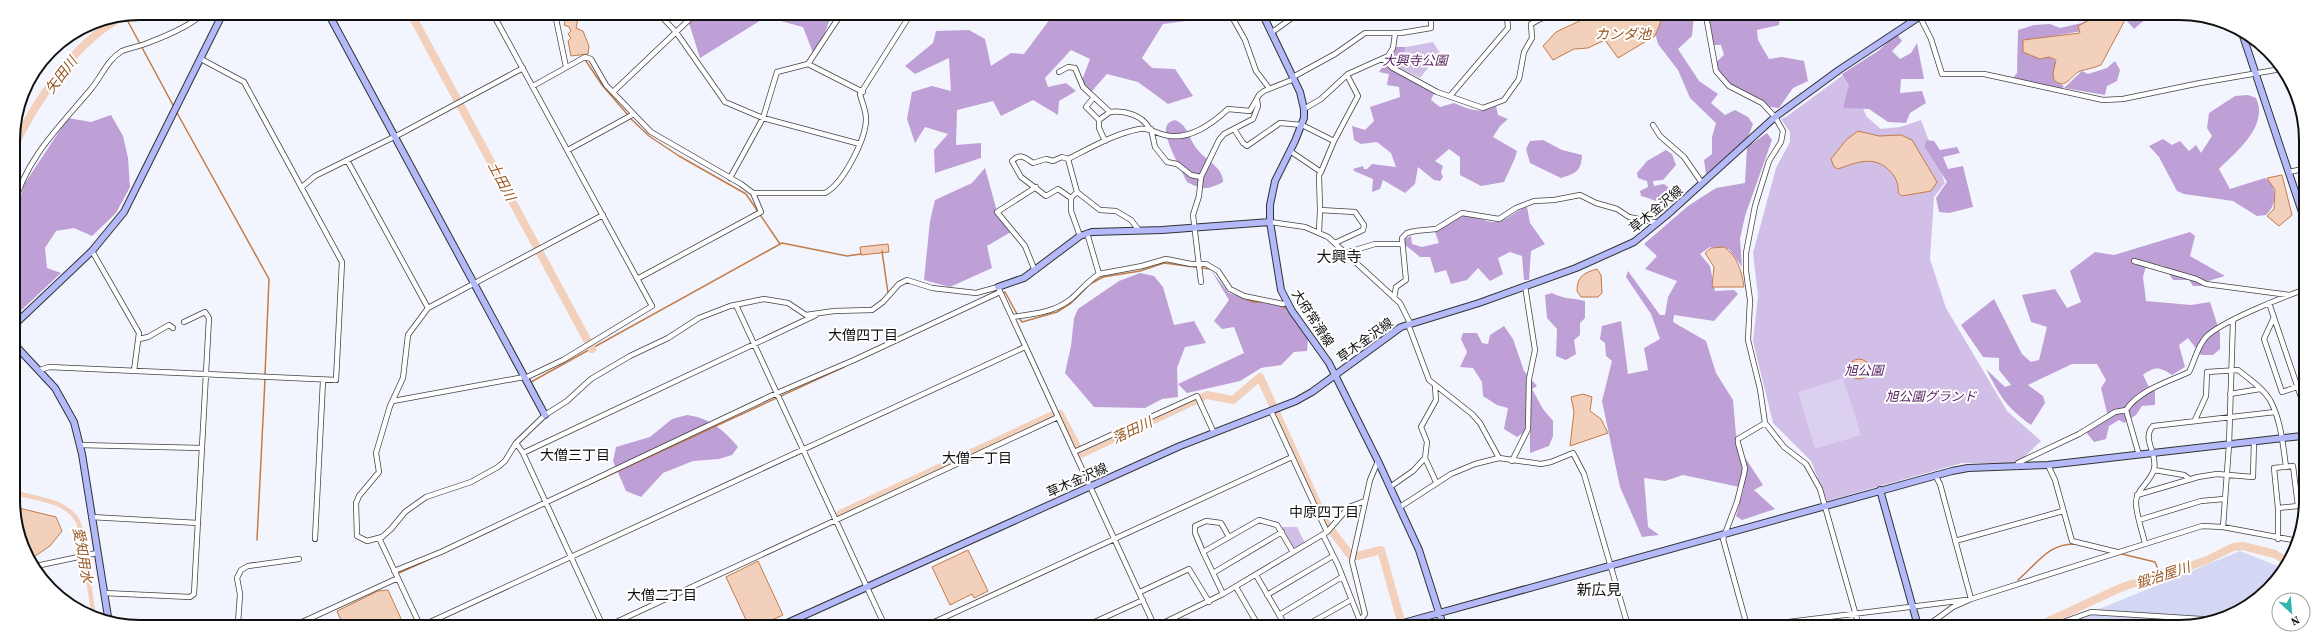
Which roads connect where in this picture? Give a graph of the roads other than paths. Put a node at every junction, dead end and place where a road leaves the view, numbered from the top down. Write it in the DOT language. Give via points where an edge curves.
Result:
graph roads {
  1 [pos="194,20"];
  2 [pos="220,20"];
  3 [pos="332,20"];
  4 [pos="496,20"];
  5 [pos="556,20"];
  6 [pos="665,20"];
  7 [pos="689,20"];
  8 [pos="837,20"];
  9 [pos="907,20"];
  10 [pos="1234,20"];
  11 [pos="1265,20"];
  12 [pos="1291,20"];
  13 [pos="1431,20"];
  14 [pos="1507,20"];
  15 [pos="1539,20"];
  16 [pos="1707,20"];
  17 [pos="1915,20"];
  18 [pos="1922,20"];
  19 [pos="676,32"];
  20 [pos="1271,33"];
  21 [pos="1395,34"];
  22 [pos="2245,40"];
  23 [pos="201,59"];
  24 [pos="1383,59"];
  25 [pos="808,64"];
  26 [pos="566,67"];
  27 [pos="523,68"];
  28 [pos="2276,70"];
  29 [pos="1059,72"];
  30 [pos="2257,73"];
  31 [pos="1347,75"];
  32 [pos="1293,78"];
  33 [pos="533,86"];
  34 [pos="1269,88"];
  35 [pos="613,92"];
  36 [pos="863,92"];
  37 [pos="1450,96"];
  38 [pos="1094,97"];
  39 [pos="1257,100"];
  40 [pos="1304,109"];
  41 [pos="1110,112"];
  42 [pos="632,115"];
  43 [pos="1775,117"];
  44 [pos="763,118"];
  45 [pos="1099,120"];
  46 [pos="1302,125"];
  47 [pos="1653,125"];
  48 [pos="1150,129"];
  49 [pos="1234,129"];
  50 [pos="394,137"];
  51 [pos="1105,141"];
  52 [pos="1334,141"];
  53 [pos="860,144"];
  54 [pos="568,150"];
  55 [pos="1290,151"];
  56 [pos="1068,159"];
  57 [pos="347,160"];
  58 [pos="2299,170"];
  59 [pos="1321,172"];
  60 [pos="2289,173"];
  61 [pos="1202,177"];
  62 [pos="730,178"];
  63 [pos="20,183"];
  64 [pos="1702,183"];
  65 [pos="302,187"];
  66 [pos="1036,187"];
  67 [pos="1077,192"];
  68 [pos="753,193"];
  69 [pos="1071,198"];
  70 [pos="2299,203"];
  71 [pos="1320,210"];
  72 [pos="603,215"];
  73 [pos="1270,222"];
  74 [pos="1658,224"];
  75 [pos="1195,226"];
  76 [pos="1138,229"];
  77 [pos="1319,232"];
  78 [pos="1087,233"];
  79 [pos="1080,236"];
  80 [pos="1335,243"];
  81 [pos="1402,244"];
  82 [pos="92,251"];
  83 [pos="1345,252"];
  84 [pos="2134,261"];
  85 [pos="1200,265"];
  86 [pos="1035,272"];
  87 [pos="1099,274"];
  88 [pos="637,279"];
  89 [pos="1201,282"];
  90 [pos="474,285"];
  91 [pos="1525,286"];
  92 [pos="999,289"];
  93 [pos="2299,291"];
  94 [pos="2289,295"];
  95 [pos="1394,298"];
  96 [pos="1288,302"];
  97 [pos="2269,303"];
  98 [pos="736,305"];
  99 [pos="428,308"];
  100 [pos="821,313"];
  101 [pos="1012,317"];
  102 [pos="2274,317"];
  103 [pos="20,319"];
  104 [pos="2233,321"];
  105 [pos="184,322"];
  106 [pos="1409,323"];
  107 [pos="172,328"];
  108 [pos="139,338"];
  109 [pos="755,345"];
  110 [pos="1025,347"];
  111 [pos="20,350"];
  112 [pos="2232,369"];
  113 [pos="40,370"];
  114 [pos="134,371"];
  115 [pos="206,375"];
  116 [pos="1335,375"];
  117 [pos="524,378"];
  118 [pos="323,381"];
  119 [pos="1435,386"];
  120 [pos="2298,387"];
  121 [pos="2260,389"];
  122 [pos="2299,390"];
  123 [pos="777,393"];
  124 [pos="2230,394"];
  125 [pos="393,401"];
  126 [pos="2126,410"];
  127 [pos="1271,411"];
  128 [pos="2275,412"];
  129 [pos="545,415"];
  130 [pos="1058,417"];
  131 [pos="2230,417"];
  132 [pos="2196,420"];
  133 [pos="1765,423"];
  134 [pos="1214,433"];
  135 [pos="2299,436"];
  136 [pos="2282,439"];
  137 [pos="2254,442"];
  138 [pos="516,443"];
  139 [pos="79,445"];
  140 [pos="2228,445"];
  141 [pos="202,448"];
  142 [pos="803,450"];
  143 [pos="1074,452"];
  144 [pos="523,453"];
  145 [pos="2154,454"];
  146 [pos="2139,455"];
  147 [pos="1292,457"];
  148 [pos="1425,458"];
  149 [pos="1499,458"];
  150 [pos="1378,461"];
  151 [pos="1512,461"];
  152 [pos="2048,465"];
  153 [pos="2286,467"];
  154 [pos="2017,468"];
  155 [pos="2154,470"];
  156 [pos="1935,475"];
  157 [pos="2226,475"];
  158 [pos="2188,478"];
  159 [pos="1436,482"];
  160 [pos="1090,486"];
  161 [pos="1390,488"];
  162 [pos="1880,490"];
  163 [pos="2137,495"];
  164 [pos="2224,499"];
  165 [pos="545,501"];
  166 [pos="1365,501"];
  167 [pos="1826,506"];
  168 [pos="1400,507"];
  169 [pos="2278,508"];
  170 [pos="2063,511"];
  171 [pos="91,517"];
  172 [pos="836,520"];
  173 [pos="2139,520"];
  174 [pos="198,523"];
  175 [pos="2223,526"];
  176 [pos="1282,532"];
  177 [pos="1325,534"];
  178 [pos="1723,534"];
  179 [pos="1229,537"];
  180 [pos="379,538"];
  181 [pos="316,539"];
  182 [pos="2278,539"];
  183 [pos="1114,540"];
  184 [pos="2292,540"];
  185 [pos="1955,541"];
  186 [pos="2145,543"];
  187 [pos="1203,552"];
  188 [pos="1293,552"];
  189 [pos="2117,552"];
  190 [pos="97,553"];
  191 [pos="1333,556"];
  192 [pos="571,558"];
  193 [pos="299,559"];
  194 [pos="39,565"];
  195 [pos="1610,565"];
  196 [pos="394,570"];
  197 [pos="1213,573"];
  198 [pos="1256,575"];
  199 [pos="1342,577"];
  200 [pos="398,578"];
  201 [pos="867,587"];
  202 [pos="1236,587"];
  203 [pos="1140,592"];
  204 [pos="104,593"];
  205 [pos="1224,594"];
  206 [pos="1267,595"];
  207 [pos="1971,599"];
  208 [pos="1143,600"];
  209 [pos="1351,600"];
  210 [pos="1209,602"];
  211 [pos="1912,606"];
  212 [pos="1439,612"];
  213 [pos="1856,614"];
  214 [pos="1279,615"];
  215 [pos="108,616"];
  216 [pos="2197,619"];
  217 [pos="238,620"];
  218 [pos="307,620"];
  219 [pos="418,620"];
  220 [pos="435,620"];
  221 [pos="600,620"];
  222 [pos="621,620"];
  223 [pos="794,620"];
  224 [pos="882,620"];
  225 [pos="939,620"];
  226 [pos="1099,620"];
  227 [pos="1152,620"];
  228 [pos="1170,620"];
  229 [pos="1255,620"];
  230 [pos="1282,620"];
  231 [pos="1316,620"];
  232 [pos="1359,620"];
  233 [pos="1362,620"];
  234 [pos="1413,620"];
  235 [pos="1441,620"];
  236 [pos="1626,620"];
  237 [pos="1745,620"];
  238 [pos="1806,620"];
  239 [pos="1858,620"];
  240 [pos="1916,620"];
  241 [pos="1935,620"];
  242 [pos="2069,620"];
  1 -- 63 [label="street" via="155,40 124,50 110,61 91,89 65,116 43,145"];
  2 -- 23 [label="street"];
  3 -- 50 [label="street"];
  4 -- 27 [label="street"];
  5 -- 26 [label="street"];
  6 -- 19 [label="street"];
  7 -- 19 [label="street"];
  8 -- 25 [label="street"];
  9 -- 36 [label="street"];
  10 -- 34 [label="street" via="1245,40 1256,71"];
  11 -- 20 [label="street, 大府常滑線"];
  12 -- 20 [label="street"];
  13 -- 21 [label="street" via="1431,28"];
  14 -- 37 [label="street" via="1508,28"];
  15 -- 37 [label="street" via="1532,24 1532,38 1524,52 1522,73 1504,100 1478,108"];
  16 -- 43 [label="street" via="1713,65 1719,77 1729,86 1762,103"];
  17 -- 43 [label="street, 草木金沢線" via="1839,70"];
  18 -- 30 [label="street" via="1932,39 1939,71 1946,75 1984,74 2112,101"];
  19 -- 35 [label="street"];
  19 -- 44 [label="street" via="722,100"];
  20 -- 32 [label="street, 大府常滑線"];
  21 -- 24 [label="street" via="1390,52"];
  21 -- 32 [label="street" via="1365,33"];
  22 -- 30 [label="street"];
  23 -- 65 [label="street" via="244,82"];
  23 -- 82 [label="street" via="124,212"];
  24 -- 31 [label="street"];
  24 -- 37 [label="street" via="1388,65"];
  25 -- 36 [label="street"];
  25 -- 44 [label="street" via="777,72"];
  26 -- 33 [label="street"];
  26 -- 35 [label="street" via="585,57 591,59"];
  27 -- 33 [label="street"];
  27 -- 50 [label="street"];
  28 -- 30 [label="street"];
  29 -- 38 [label="street" via="1068,67 1075,68 1081,85"];
  30 -- 60 [label="street"];
  31 -- 40 [label="street" via="1321,99"];
  31 -- 52 [label="street" via="1358,96"];
  32 -- 34 [label="street"];
  32 -- 40 [label="street, 大府常滑線"];
  33 -- 54 [label="street"];
  34 -- 39 [label="street" via="1261,93"];
  35 -- 42 [label="street"];
  36 -- 53 [label="street" via="860,94 866,119"];
  38 -- 41 [label="street"];
  38 -- 45 [label="street" via="1086,107"];
  39 -- 48 [label="street" via="1250,111 1228,110 1213,124 1184,134 1166,136"];
  39 -- 49 [label="street" via="1258,106 1253,119"];
  40 -- 46 [label="street, 大府常滑線"];
  41 -- 45 [label="street"];
  41 -- 48 [label="street" via="1120,111 1136,116"];
  42 -- 54 [label="street"];
  42 -- 62 [label="street" via="655,135"];
  43 -- 64 [label="street, 草木金沢線"];
  43 -- 133 [label="street" via="1784,136 1768,161 1755,206 1746,253 1750,300 1748,340"];
  44 -- 53 [label="street"];
  44 -- 62 [label="street"];
  45 -- 51 [label="street" via="1099,128"];
  46 -- 49 [label="street" via="1280,123 1247,146"];
  46 -- 52 [label="street"];
  46 -- 55 [label="street, 大府常滑線"];
  47 -- 64 [label="street" via="1660,136 1684,156"];
  48 -- 51 [label="street" via="1136,130"];
  48 -- 61 [label="street" via="1156,147 1167,162 1177,164 1191,175"];
  49 -- 61 [label="street" via="1219,140"];
  50 -- 57 [label="street"];
  50 -- 90 [label="street"];
  51 -- 56 [label="street"];
  52 -- 59 [label="street"];
  53 -- 68 [label="street" via="838,181 825,193"];
  54 -- 72 [label="street"];
  55 -- 59 [label="street"];
  55 -- 73 [label="street, 大府常滑線" via="1275,181 1270,205"];
  56 -- 66 [label="street" via="1062,157 1053,161 1046,159 1032,162 1023,156 1015,159 1012,164 1017,173"];
  56 -- 67 [label="street"];
  57 -- 65 [label="street" via="315,176"];
  57 -- 99 [label="street"];
  58 -- 60 [label="street"];
  59 -- 71 [label="street"];
  60 -- 70 [label="street"];
  61 -- 75 [label="street" via="1193,215"];
  62 -- 68 [label="street"];
  64 -- 74 [label="street, 草木金沢線"];
  65 -- 118 [label="street" via="343,268 337,378 333,381"];
  66 -- 69 [label="street" via="1046,196 1058,189"];
  66 -- 86 [label="street" via="997,212 1025,246"];
  67 -- 69 [label="street"];
  67 -- 76 [label="street" via="1100,210 1115,210 1131,220"];
  68 -- 88 [label="street" via="762,212"];
  69 -- 79 [label="street" via="1072,211"];
  71 -- 77 [label="street"];
  71 -- 80 [label="street" via="1355,212 1364,225 1362,231"];
  72 -- 88 [label="street"];
  72 -- 90 [label="street"];
  73 -- 75 [label="street"];
  73 -- 77 [label="street" via="1305,227"];
  73 -- 96 [label="street, 大府常滑線" via="1281,290"];
  74 -- 81 [label="street" via="1634,219 1617,209 1596,203 1583,195 1576,195 1534,201 1516,208 1499,219 1462,213 1436,229 1407,233 1402,238"];
  74 -- 91 [label="street, 草木金沢線" via="1634,242 1605,257"];
  75 -- 76 [label="street" via="1162,230"];
  75 -- 85 [label="street"];
  76 -- 78 [label="street"];
  77 -- 80 [label="street"];
  78 -- 79 [label="street"];
  78 -- 87 [label="street"];
  79 -- 86 [label="street"];
  80 -- 83 [label="street"];
  81 -- 83 [label="street" via="1375,244"];
  81 -- 95 [label="street" via="1406,280 1396,287"];
  82 -- 103 [label="street"];
  82 -- 108 [label="street" via="135,325"];
  83 -- 95 [label="street"];
  84 -- 94 [label="street" via="2206,284"];
  85 -- 87 [label="street" via="1166,259"];
  85 -- 89 [label="street"];
  85 -- 96 [label="street" via="1206,264 1218,271 1226,286 1244,296 1283,304"];
  86 -- 92 [label="street"];
  87 -- 101 [label="street" via="1057,308"];
  88 -- 117 [label="street" via="652,306 588,346 541,372"];
  90 -- 99 [label="street"];
  90 -- 117 [label="street"];
  91 -- 106 [label="street, 草木金沢線"];
  91 -- 151 [label="street" via="1535,350 1529,379 1528,428"];
  92 -- 100 [label="street" via="976,293 932,288 907,280 899,284 872,310"];
  92 -- 101 [label="street"];
  92 -- 123 [label="street" via="854,360"];
  93 -- 94 [label="street"];
  94 -- 97 [label="street"];
  95 -- 106 [label="street" via="1404,309"];
  96 -- 116 [label="street, 大府常滑線"];
  97 -- 102 [label="street"];
  97 -- 104 [label="street"];
  98 -- 100 [label="street" via="764,300 788,303 806,315"];
  98 -- 109 [label="street"];
  98 -- 129 [label="street" via="704,316 650,348 630,356 591,379 567,401"];
  99 -- 125 [label="street" via="408,335 403,378"];
  100 -- 109 [label="street"];
  101 -- 110 [label="street"];
  102 -- 120 [label="street"];
  102 -- 120 [label="street" via="2264,339 2268,352 2282,392"];
  104 -- 112 [label="street"];
  104 -- 126 [label="street" via="2207,336 2198,349 2189,372 2142,394 2132,401"];
  105 -- 115 [label="street" via="205,312 209,318"];
  106 -- 116 [label="street, 草木金沢線"];
  106 -- 119 [label="street" via="1424,371"];
  107 -- 108 [label="street" via="169,325"];
  108 -- 114 [label="street"];
  109 -- 123 [label="street"];
  109 -- 144 [label="street"];
  110 -- 130 [label="street"];
  110 -- 142 [label="street"];
  111 -- 113 [label="street"];
  112 -- 121 [label="street" via="2238,370"];
  112 -- 124 [label="street"];
  112 -- 132 [label="street" via="2207,372 2206,396"];
  113 -- 114 [label="street" via="49,367"];
  113 -- 139 [label="street" via="66,404 74,422"];
  114 -- 115 [label="street"];
  115 -- 118 [label="street"];
  115 -- 141 [label="street"];
  116 -- 127 [label="street, 草木金沢線" via="1304,396"];
  116 -- 150 [label="street, 大府常滑線"];
  117 -- 125 [label="street"];
  117 -- 129 [label="street"];
  118 -- 181 [label="street"];
  119 -- 148 [label="street" via="1436,400 1421,427 1428,442"];
  119 -- 149 [label="street" via="1472,414"];
  120 -- 122 [label="street"];
  121 -- 124 [label="street"];
  121 -- 128 [label="street" via="2270,399"];
  123 -- 142 [label="street"];
  123 -- 165 [label="street" via="592,482"];
  124 -- 131 [label="street"];
  125 -- 180 [label="street" via="376,453 379,472 356,503 357,536 367,541"];
  126 -- 146 [label="street"];
  126 -- 154 [label="street" via="2115,412 2079,434 2018,463"];
  127 -- 134 [label="street, 草木金沢線"];
  127 -- 147 [label="street"];
  128 -- 131 [label="street"];
  128 -- 136 [label="street"];
  129 -- 138 [label="street"];
  130 -- 143 [label="street"];
  130 -- 172 [label="street"];
  131 -- 132 [label="street"];
  131 -- 140 [label="street"];
  132 -- 145 [label="street" via="2153,426 2148,431 2148,437"];
  133 -- 167 [label="street" via="1784,447 1806,464"];
  133 -- 178 [label="street" via="1738,439 1745,468 1738,502"];
  134 -- 143 [label="street" via="1197,396"];
  134 -- 160 [label="street, 草木金沢線"];
  135 -- 136 [label="street"];
  136 -- 137 [label="street"];
  136 -- 153 [label="street"];
  137 -- 140 [label="street"];
  137 -- 157 [label="street" via="2252,477"];
  138 -- 144 [label="street"];
  138 -- 180 [label="street" via="498,467 471,482 426,497 405,512 391,529"];
  139 -- 141 [label="street"];
  139 -- 171 [label="street"];
  140 -- 145 [label="street"];
  140 -- 157 [label="street"];
  141 -- 174 [label="street"];
  142 -- 172 [label="street"];
  142 -- 192 [label="street"];
  143 -- 160 [label="street"];
  144 -- 165 [label="street"];
  145 -- 146 [label="street"];
  145 -- 155 [label="street"];
  146 -- 152 [label="street"];
  147 -- 177 [label="street"];
  147 -- 183 [label="street"];
  148 -- 159 [label="street"];
  148 -- 161 [label="street" via="1413,471"];
  149 -- 151 [label="street"];
  149 -- 159 [label="street" via="1475,464"];
  150 -- 161 [label="street, 大府常滑線"];
  150 -- 166 [label="street"];
  151 -- 195 [label="street" via="1551,462 1573,453 1584,474"];
  152 -- 154 [label="street"];
  152 -- 170 [label="street"];
  153 -- 169 [label="street" via="2274,468"];
  153 -- 169 [label="street" via="2293,466 2298,506"];
  154 -- 156 [label="street" via="1968,468"];
  155 -- 158 [label="street" via="2184,475"];
  155 -- 163 [label="street"];
  156 -- 162 [label="street"];
  156 -- 185 [label="street" via="1940,484"];
  157 -- 158 [label="street"];
  157 -- 164 [label="street"];
  158 -- 163 [label="street"];
  159 -- 168 [label="street"];
  160 -- 183 [label="street"];
  160 -- 201 [label="street, 草木金沢線"];
  161 -- 168 [label="street, 大府常滑線"];
  162 -- 167 [label="street"];
  162 -- 211 [label="street"];
  163 -- 173 [label="street"];
  164 -- 173 [label="street" via="2201,501"];
  164 -- 175 [label="street"];
  165 -- 192 [label="street"];
  165 -- 196 [label="street" via="441,552"];
  166 -- 177 [label="street" via="1349,507"];
  166 -- 233 [label="street" via="1352,561 1365,614"];
  167 -- 178 [label="street"];
  167 -- 213 [label="street"];
  168 -- 212 [label="street, 大府常滑線" via="1419,550"];
  169 -- 182 [label="street"];
  170 -- 185 [label="street"];
  170 -- 189 [label="street" via="2072,541"];
  171 -- 174 [label="street"];
  171 -- 190 [label="street"];
  172 -- 201 [label="street"];
  172 -- 222 [label="street"];
  173 -- 186 [label="street"];
  174 -- 204 [label="street" via="194,595"];
  175 -- 182 [label="street"];
  175 -- 186 [label="street" via="2202,526"];
  176 -- 179 [label="street" via="1277,525 1259,520"];
  176 -- 188 [label="street"];
  176 -- 197 [label="street"];
  177 -- 188 [label="street"];
  177 -- 191 [label="street"];
  178 -- 195 [label="street"];
  178 -- 237 [label="street"];
  179 -- 187 [label="street"];
  179 -- 187 [label="street" via="1221,523 1206,521 1195,526 1195,533"];
  180 -- 196 [label="street"];
  182 -- 184 [label="street"];
  183 -- 203 [label="street"];
  183 -- 225 [label="street"];
  185 -- 207 [label="street"];
  186 -- 189 [label="street"];
  187 -- 197 [label="street"];
  188 -- 198 [label="street"];
  189 -- 207 [label="street"];
  190 -- 194 [label="street"];
  190 -- 204 [label="street"];
  191 -- 199 [label="street"];
  191 -- 206 [label="street"];
  192 -- 220 [label="street"];
  192 -- 221 [label="street"];
  193 -- 217 [label="street" via="248,566 241,570 237,578 240,594"];
  195 -- 212 [label="street"];
  195 -- 236 [label="street"];
  196 -- 200 [label="street"];
  197 -- 205 [label="street"];
  198 -- 202 [label="street"];
  198 -- 206 [label="street"];
  199 -- 209 [label="street"];
  199 -- 214 [label="street"];
  200 -- 218 [label="street"];
  200 -- 219 [label="street"];
  201 -- 223 [label="street, 草木金沢線"];
  201 -- 224 [label="street"];
  202 -- 205 [label="street"];
  202 -- 229 [label="street"];
  203 -- 208 [label="street"];
  203 -- 210 [label="street" via="1189,569"];
  204 -- 215 [label="street"];
  205 -- 210 [label="street"];
  206 -- 214 [label="street"];
  207 -- 211 [label="street"];
  207 -- 241 [label="street"];
  208 -- 226 [label="street"];
  208 -- 227 [label="street"];
  209 -- 231 [label="street"];
  209 -- 232 [label="street"];
  210 -- 228 [label="street"];
  211 -- 213 [label="street"];
  211 -- 240 [label="street"];
  212 -- 234 [label="street"];
  212 -- 235 [label="street, 大府常滑線"];
  213 -- 238 [label="street"];
  213 -- 239 [label="street"];
  214 -- 230 [label="street"];
  216 -- 242 [label="street" via="2091,612"];
}
